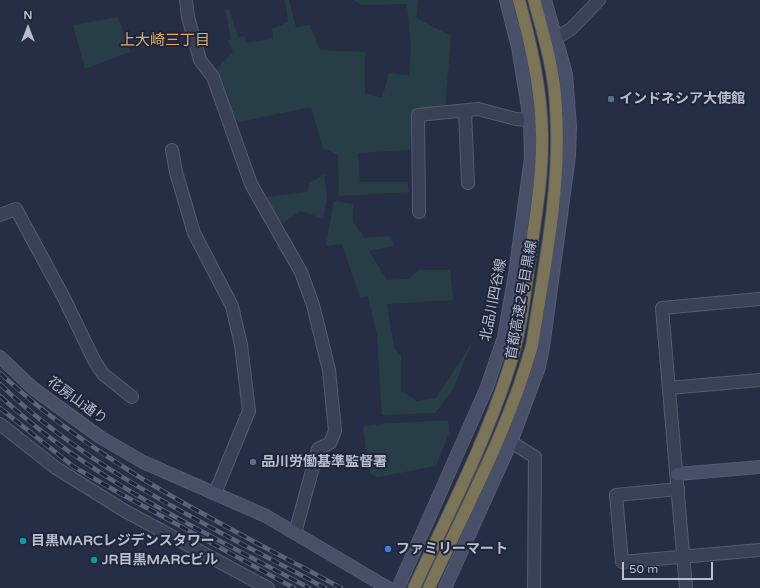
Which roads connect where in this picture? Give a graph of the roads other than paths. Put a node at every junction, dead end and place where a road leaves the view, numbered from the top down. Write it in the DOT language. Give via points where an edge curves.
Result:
graph roads {
  1 [pos="186,0"];
  2 [pos="506,0"];
  3 [pos="519,0"];
  4 [pos="534,0"];
  5 [pos="545,0"];
  6 [pos="599,0"];
  7 [pos="556,38"];
  8 [pos="465,111"];
  9 [pos="530,120"];
  10 [pos="172,150"];
  11 [pos="468,183"];
  12 [pos="419,212"];
  13 [pos="0,215"];
  14 [pos="760,298"];
  15 [pos="0,357"];
  16 [pos="760,380"];
  17 [pos="669,388"];
  18 [pos="132,397"];
  19 [pos="0,424"];
  20 [pos="511,442"];
  21 [pos="760,467"];
  22 [pos="677,474"];
  23 [pos="678,489"];
  24 [pos="215,493"];
  25 [pos="295,533"];
  26 [pos="760,550"];
  27 [pos="683,557"];
  28 [pos="268,588"];
  29 [pos="388,588"];
  30 [pos="398,588"];
  31 [pos="414,588"];
  32 [pos="429,588"];
  33 [pos="446,588"];
  34 [pos="534,588"];
  35 [pos="686,588"];
  1 -- 25 [label="street" via="200,60 213,77 251,184 301,272 328,370 336,431 330,443 318,449"];
  2 -- 9 [label="main road, 北品川四谷線" via="518,47"];
  3 -- 31 [label="highway, 首都高速2号目黒線" via="536,67 542,133 539,187 519,329 509,368 488,425"];
  4 -- 32 [label="highway, 首都高速2号目黒線" via="554,86 557,159 532,345 523,377 502,430"];
  5 -- 7 [label="main road"];
  6 -- 7 [label="street" via="571,29"];
  7 -- 20 [label="main road" via="566,74 570,126 569,156 539,367"];
  8 -- 9 [label="street" via="478,109"];
  8 -- 11 [label="street"];
  8 -- 12 [label="street" via="418,115"];
  9 -- 30 [label="main road, 北品川四谷線" via="531,158 504,337 487,387"];
  10 -- 24 [label="street" via="194,234 232,306 241,345 249,411"];
  13 -- 18 [label="street" via="16,209 94,360 103,374"];
  14 -- 17 [label="street" via="662,308"];
  15 -- 24 [label="main road, 花房山通り" via="34,389 100,437 143,462"];
  16 -- 17 [label="street"];
  17 -- 22 [label="street"];
  19 -- 28 [label="street" via="56,468 119,507"];
  20 -- 33 [label="main road"];
  20 -- 34 [label="street" via="535,457"];
  21 -- 22 [label="main road"];
  22 -- 23 [label="street"];
  23 -- 27 [label="street"];
  23 -- 27 [label="street" via="616,495 622,562"];
  24 -- 25 [label="main road, 花房山通り" via="266,516"];
  25 -- 29 [label="main road, 花房山通り"];
  26 -- 27 [label="street"];
  27 -- 35 [label="street"];
}
